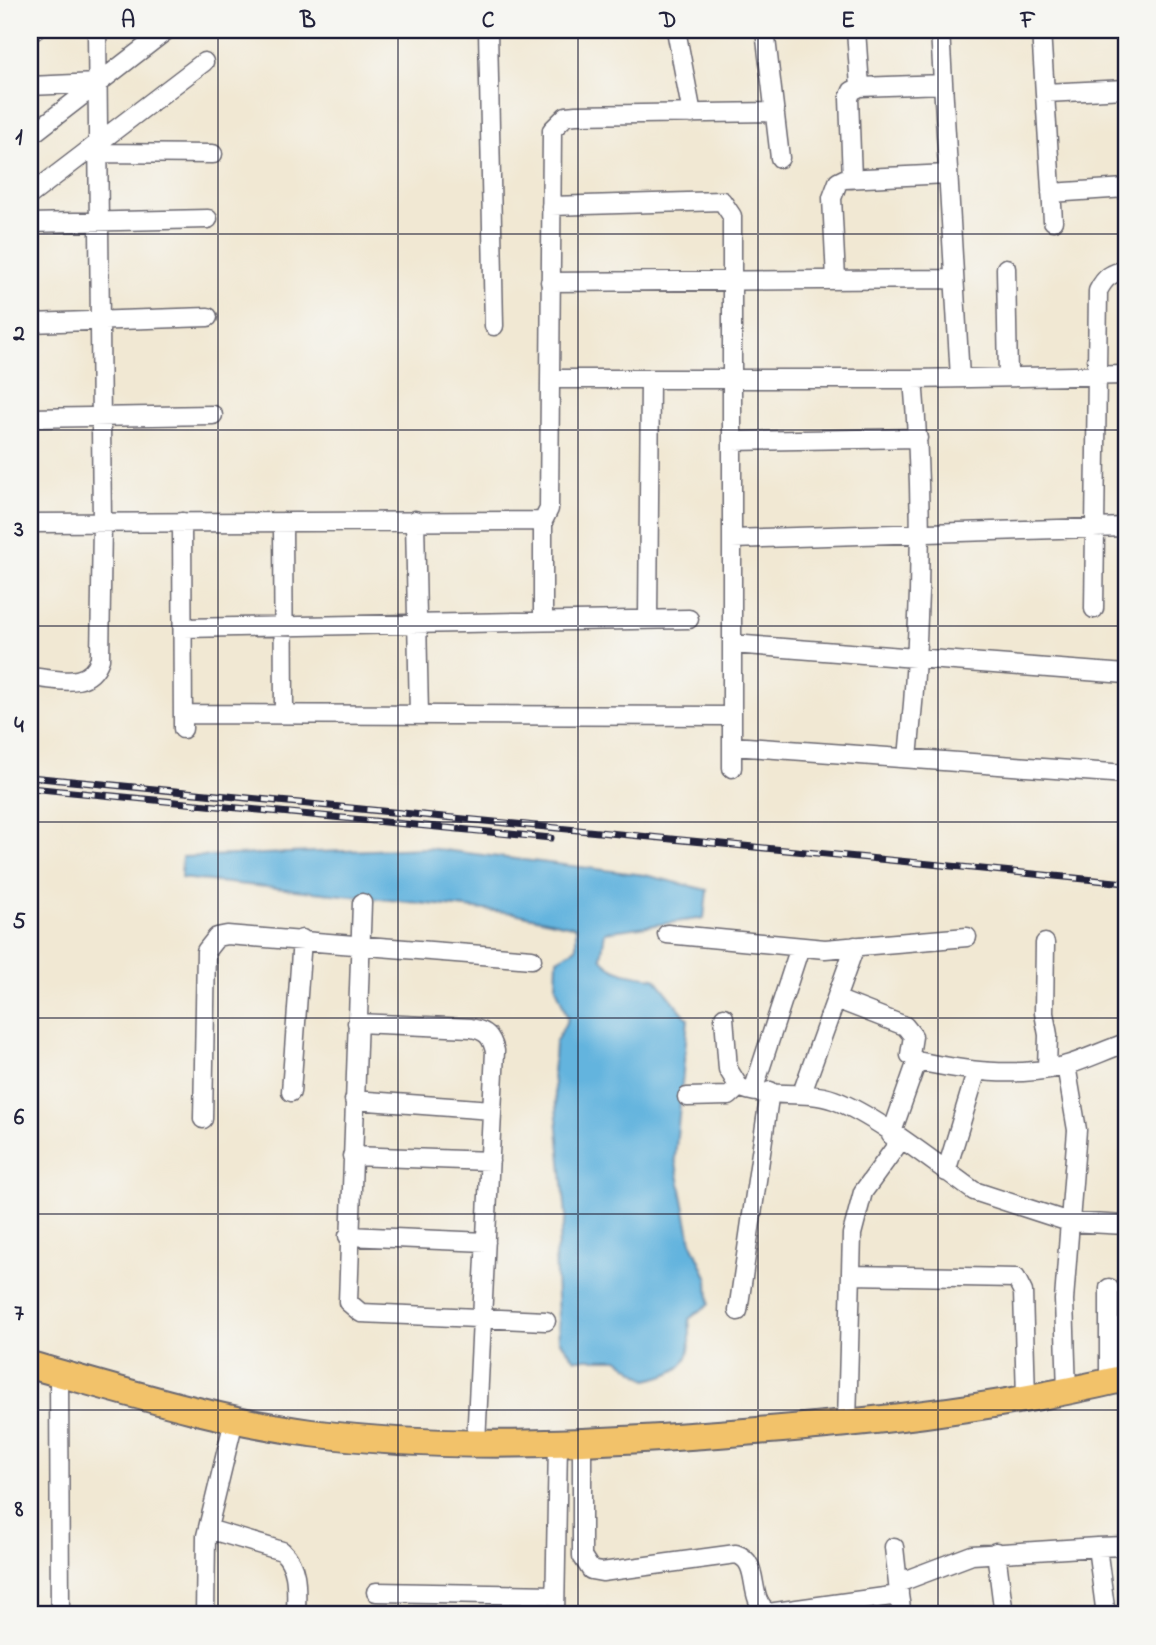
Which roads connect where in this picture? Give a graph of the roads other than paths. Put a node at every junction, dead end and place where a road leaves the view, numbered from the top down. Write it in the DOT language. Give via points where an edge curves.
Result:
graph roads {
  1 [pos="30,30"];
  2 [pos="35,30"];
  3 [pos="97,30"];
  4 [pos="167,30"];
  5 [pos="488,30"];
  6 [pos="676,30"];
  7 [pos="765,30"];
  8 [pos="856,30"];
  9 [pos="940,30"];
  10 [pos="1041,30"];
  11 [pos="204,62"];
  12 [pos="97,83"];
  13 [pos="943,84"];
  14 [pos="30,86"];
  15 [pos="860,88"];
  16 [pos="1126,89"];
  17 [pos="1045,93"];
  18 [pos="775,112"];
  19 [pos="692,114"];
  20 [pos="30,136"];
  21 [pos="98,148"];
  22 [pos="213,154"];
  23 [pos="780,158"];
  24 [pos="948,174"];
  25 [pos="852,179"];
  26 [pos="1126,188"];
  27 [pos="1051,193"];
  28 [pos="30,195"];
  29 [pos="551,206"];
  30 [pos="208,219"];
  31 [pos="1054,221"];
  32 [pos="99,222"];
  33 [pos="30,223"];
  34 [pos="1006,268"];
  35 [pos="1126,270"];
  36 [pos="732,279"];
  37 [pos="836,279"];
  38 [pos="954,279"];
  39 [pos="550,282"];
  40 [pos="208,317"];
  41 [pos="100,320"];
  42 [pos="30,323"];
  43 [pos="494,326"];
  44 [pos="1126,375"];
  45 [pos="1097,376"];
  46 [pos="1009,377"];
  47 [pos="550,379"];
  48 [pos="913,379"];
  49 [pos="960,379"];
  50 [pos="650,380"];
  51 [pos="732,380"];
  52 [pos="213,415"];
  53 [pos="101,417"];
  54 [pos="30,418"];
  55 [pos="918,438"];
  56 [pos="732,441"];
  57 [pos="415,520"];
  58 [pos="543,521"];
  59 [pos="183,522"];
  60 [pos="283,522"];
  61 [pos="30,523"];
  62 [pos="102,523"];
  63 [pos="1126,527"];
  64 [pos="1095,528"];
  65 [pos="918,534"];
  66 [pos="732,540"];
  67 [pos="1094,609"];
  68 [pos="648,620"];
  69 [pos="689,620"];
  70 [pos="543,621"];
  71 [pos="418,624"];
  72 [pos="284,626"];
  73 [pos="183,628"];
  74 [pos="732,645"];
  75 [pos="918,659"];
  76 [pos="1126,674"];
  77 [pos="30,677"];
  78 [pos="284,714"];
  79 [pos="419,715"];
  80 [pos="732,716"];
  81 [pos="732,746"];
  82 [pos="908,758"];
  83 [pos="732,768"];
  84 [pos="1126,774"];
  85 [pos="362,902"];
  86 [pos="667,934"];
  87 [pos="967,937"];
  88 [pos="302,939"];
  89 [pos="361,943"];
  90 [pos="1045,943"];
  91 [pos="855,946"];
  92 [pos="800,947"];
  93 [pos="532,959"];
  94 [pos="836,999"];
  95 [pos="724,1017"];
  96 [pos="358,1023"];
  97 [pos="1126,1043"];
  98 [pos="917,1062"];
  99 [pos="1066,1065"];
  100 [pos="1048,1069"];
  101 [pos="976,1073"];
  102 [pos="754,1090"];
  103 [pos="291,1092"];
  104 [pos="802,1093"];
  105 [pos="687,1097"];
  106 [pos="354,1100"];
  107 [pos="492,1110"];
  108 [pos="203,1119"];
  109 [pos="896,1138"];
  110 [pos="352,1156"];
  111 [pos="489,1161"];
  112 [pos="946,1172"];
  113 [pos="1069,1222"];
  114 [pos="1126,1225"];
  115 [pos="348,1236"];
  116 [pos="486,1241"];
  117 [pos="851,1275"];
  118 [pos="1109,1288"];
  119 [pos="738,1311"];
  120 [pos="482,1319"];
  121 [pos="546,1321"];
  122 [pos="30,1365"];
  123 [pos="59,1373"];
  124 [pos="1118,1380"];
  125 [pos="1067,1392"];
  126 [pos="1026,1398"];
  127 [pos="234,1420"];
  128 [pos="847,1423"];
  129 [pos="570,1442"];
  130 [pos="476,1443"];
  131 [pos="208,1529"];
  132 [pos="1126,1546"];
  133 [pos="894,1547"];
  134 [pos="1097,1547"];
  135 [pos="996,1552"];
  136 [pos="898,1589"];
  137 [pos="376,1592"];
  138 [pos="555,1595"];
  139 [pos="60,1615"];
  140 [pos="205,1615"];
  141 [pos="296,1615"];
  142 [pos="555,1615"];
  143 [pos="902,1615"];
  144 [pos="1004,1615"];
  145 [pos="1106,1615"];
  1 -- 2 [label="street"];
  3 -- 12 [label="street"];
  4 -- 12 [label="street"];
  5 -- 43 [label="street"];
  6 -- 19 [label="street"];
  7 -- 18 [label="street"];
  8 -- 15 [label="street"];
  9 -- 13 [label="street"];
  10 -- 17 [label="street"];
  11 -- 21 [label="street"];
  12 -- 14 [label="street"];
  12 -- 20 [label="street"];
  12 -- 21 [label="street"];
  13 -- 15 [label="street"];
  13 -- 24 [label="street"];
  15 -- 25 [label="street" via="852,91 849,99"];
  16 -- 17 [label="street"];
  17 -- 27 [label="street"];
  18 -- 19 [label="street"];
  18 -- 23 [label="street"];
  19 -- 29 [label="street" via="576,115 558,121 552,130"];
  21 -- 22 [label="street"];
  21 -- 28 [label="street"];
  21 -- 32 [label="street"];
  24 -- 25 [label="street"];
  24 -- 38 [label="street"];
  25 -- 37 [label="street" via="838,182 833,189"];
  26 -- 27 [label="street"];
  27 -- 31 [label="street"];
  29 -- 36 [label="street" via="722,201 732,216"];
  29 -- 39 [label="street"];
  30 -- 32 [label="street"];
  32 -- 33 [label="street"];
  32 -- 41 [label="street"];
  34 -- 46 [label="street"];
  35 -- 45 [label="street" via="1113,272 1098,291"];
  36 -- 37 [label="street"];
  36 -- 39 [label="street"];
  36 -- 51 [label="street"];
  37 -- 38 [label="street"];
  38 -- 49 [label="street"];
  39 -- 47 [label="street"];
  40 -- 41 [label="street"];
  41 -- 42 [label="street"];
  41 -- 53 [label="street"];
  44 -- 45 [label="street"];
  45 -- 46 [label="street"];
  45 -- 64 [label="street"];
  46 -- 49 [label="street"];
  47 -- 50 [label="street"];
  47 -- 58 [label="street" via="549,509"];
  48 -- 49 [label="street"];
  48 -- 51 [label="street"];
  48 -- 55 [label="street"];
  50 -- 51 [label="street"];
  50 -- 68 [label="street"];
  51 -- 56 [label="street"];
  52 -- 53 [label="street"];
  53 -- 54 [label="street"];
  53 -- 62 [label="street"];
  55 -- 56 [label="street"];
  55 -- 65 [label="street"];
  56 -- 66 [label="street"];
  57 -- 58 [label="street"];
  57 -- 60 [label="street"];
  57 -- 71 [label="street"];
  58 -- 70 [label="street"];
  59 -- 60 [label="street"];
  59 -- 62 [label="street"];
  59 -- 73 [label="street"];
  60 -- 72 [label="street"];
  61 -- 62 [label="street"];
  62 -- 77 [label="street" via="96,673 78,681"];
  63 -- 64 [label="street"];
  64 -- 65 [label="street"];
  64 -- 67 [label="street"];
  65 -- 66 [label="street"];
  65 -- 75 [label="street"];
  66 -- 74 [label="street"];
  68 -- 69 [label="street"];
  68 -- 70 [label="street"];
  70 -- 71 [label="street"];
  71 -- 72 [label="street"];
  71 -- 79 [label="street"];
  72 -- 73 [label="street"];
  72 -- 78 [label="street"];
  73 -- 78 [label="street" via="183,721"];
  74 -- 75 [label="street"];
  74 -- 80 [label="street"];
  75 -- 76 [label="street"];
  75 -- 82 [label="street"];
  78 -- 79 [label="street"];
  79 -- 80 [label="street"];
  80 -- 81 [label="street"];
  81 -- 82 [label="street"];
  81 -- 83 [label="street"];
  82 -- 84 [label="street"];
  85 -- 89 [label="street"];
  86 -- 92 [label="street"];
  87 -- 91 [label="street"];
  88 -- 89 [label="street"];
  88 -- 103 [label="street"];
  88 -- 108 [label="street" via="227,935 205,951"];
  89 -- 93 [label="street"];
  89 -- 96 [label="street"];
  90 -- 100 [label="street"];
  91 -- 92 [label="street"];
  91 -- 94 [label="street"];
  92 -- 102 [label="street"];
  94 -- 98 [label="street" via="905,1026 913,1036 910,1055"];
  94 -- 104 [label="street"];
  95 -- 102 [label="street" via="728,1069"];
  96 -- 106 [label="street"];
  96 -- 107 [label="street" via="483,1030 492,1038 495,1051"];
  97 -- 99 [label="street"];
  98 -- 101 [label="street"];
  98 -- 109 [label="street"];
  99 -- 100 [label="street"];
  99 -- 113 [label="street" via="1077,1130"];
  100 -- 101 [label="street"];
  101 -- 112 [label="street"];
  102 -- 104 [label="street"];
  102 -- 105 [label="street"];
  102 -- 119 [label="street"];
  104 -- 109 [label="street" via="833,1100"];
  106 -- 107 [label="street"];
  106 -- 110 [label="street"];
  107 -- 111 [label="street"];
  109 -- 112 [label="street"];
  109 -- 117 [label="street" via="863,1192 852,1234"];
  110 -- 111 [label="street"];
  110 -- 115 [label="street"];
  111 -- 116 [label="street"];
  112 -- 113 [label="street" via="993,1199"];
  113 -- 114 [label="street"];
  113 -- 125 [label="street" via="1064,1300"];
  115 -- 116 [label="street"];
  115 -- 120 [label="street" via="346,1293 352,1308 361,1313"];
  116 -- 120 [label="street"];
  117 -- 126 [label="street" via="1016,1278 1023,1292"];
  117 -- 128 [label="street"];
  118 -- 124 [label="street"];
  120 -- 121 [label="street"];
  120 -- 130 [label="street"];
  122 -- 123 [label="main road"];
  123 -- 127 [label="main road"];
  123 -- 139 [label="street"];
  124 -- 125 [label="main road"];
  125 -- 126 [label="main road"];
  126 -- 128 [label="main road"];
  127 -- 130 [label="main road" via="337,1435"];
  127 -- 131 [label="street"];
  128 -- 129 [label="main road"];
  129 -- 130 [label="main road"];
  129 -- 136 [label="street" via="582,1556 591,1570 736,1554 750,1563 755,1597 768,1613"];
  129 -- 138 [label="street"];
  131 -- 140 [label="street"];
  131 -- 141 [label="street" via="289,1557 296,1578"];
  132 -- 134 [label="street"];
  133 -- 136 [label="street"];
  134 -- 135 [label="street"];
  134 -- 145 [label="street"];
  135 -- 136 [label="street" via="957,1560"];
  135 -- 144 [label="street"];
  136 -- 143 [label="street"];
  137 -- 138 [label="street"];
  138 -- 142 [label="street"];
}
